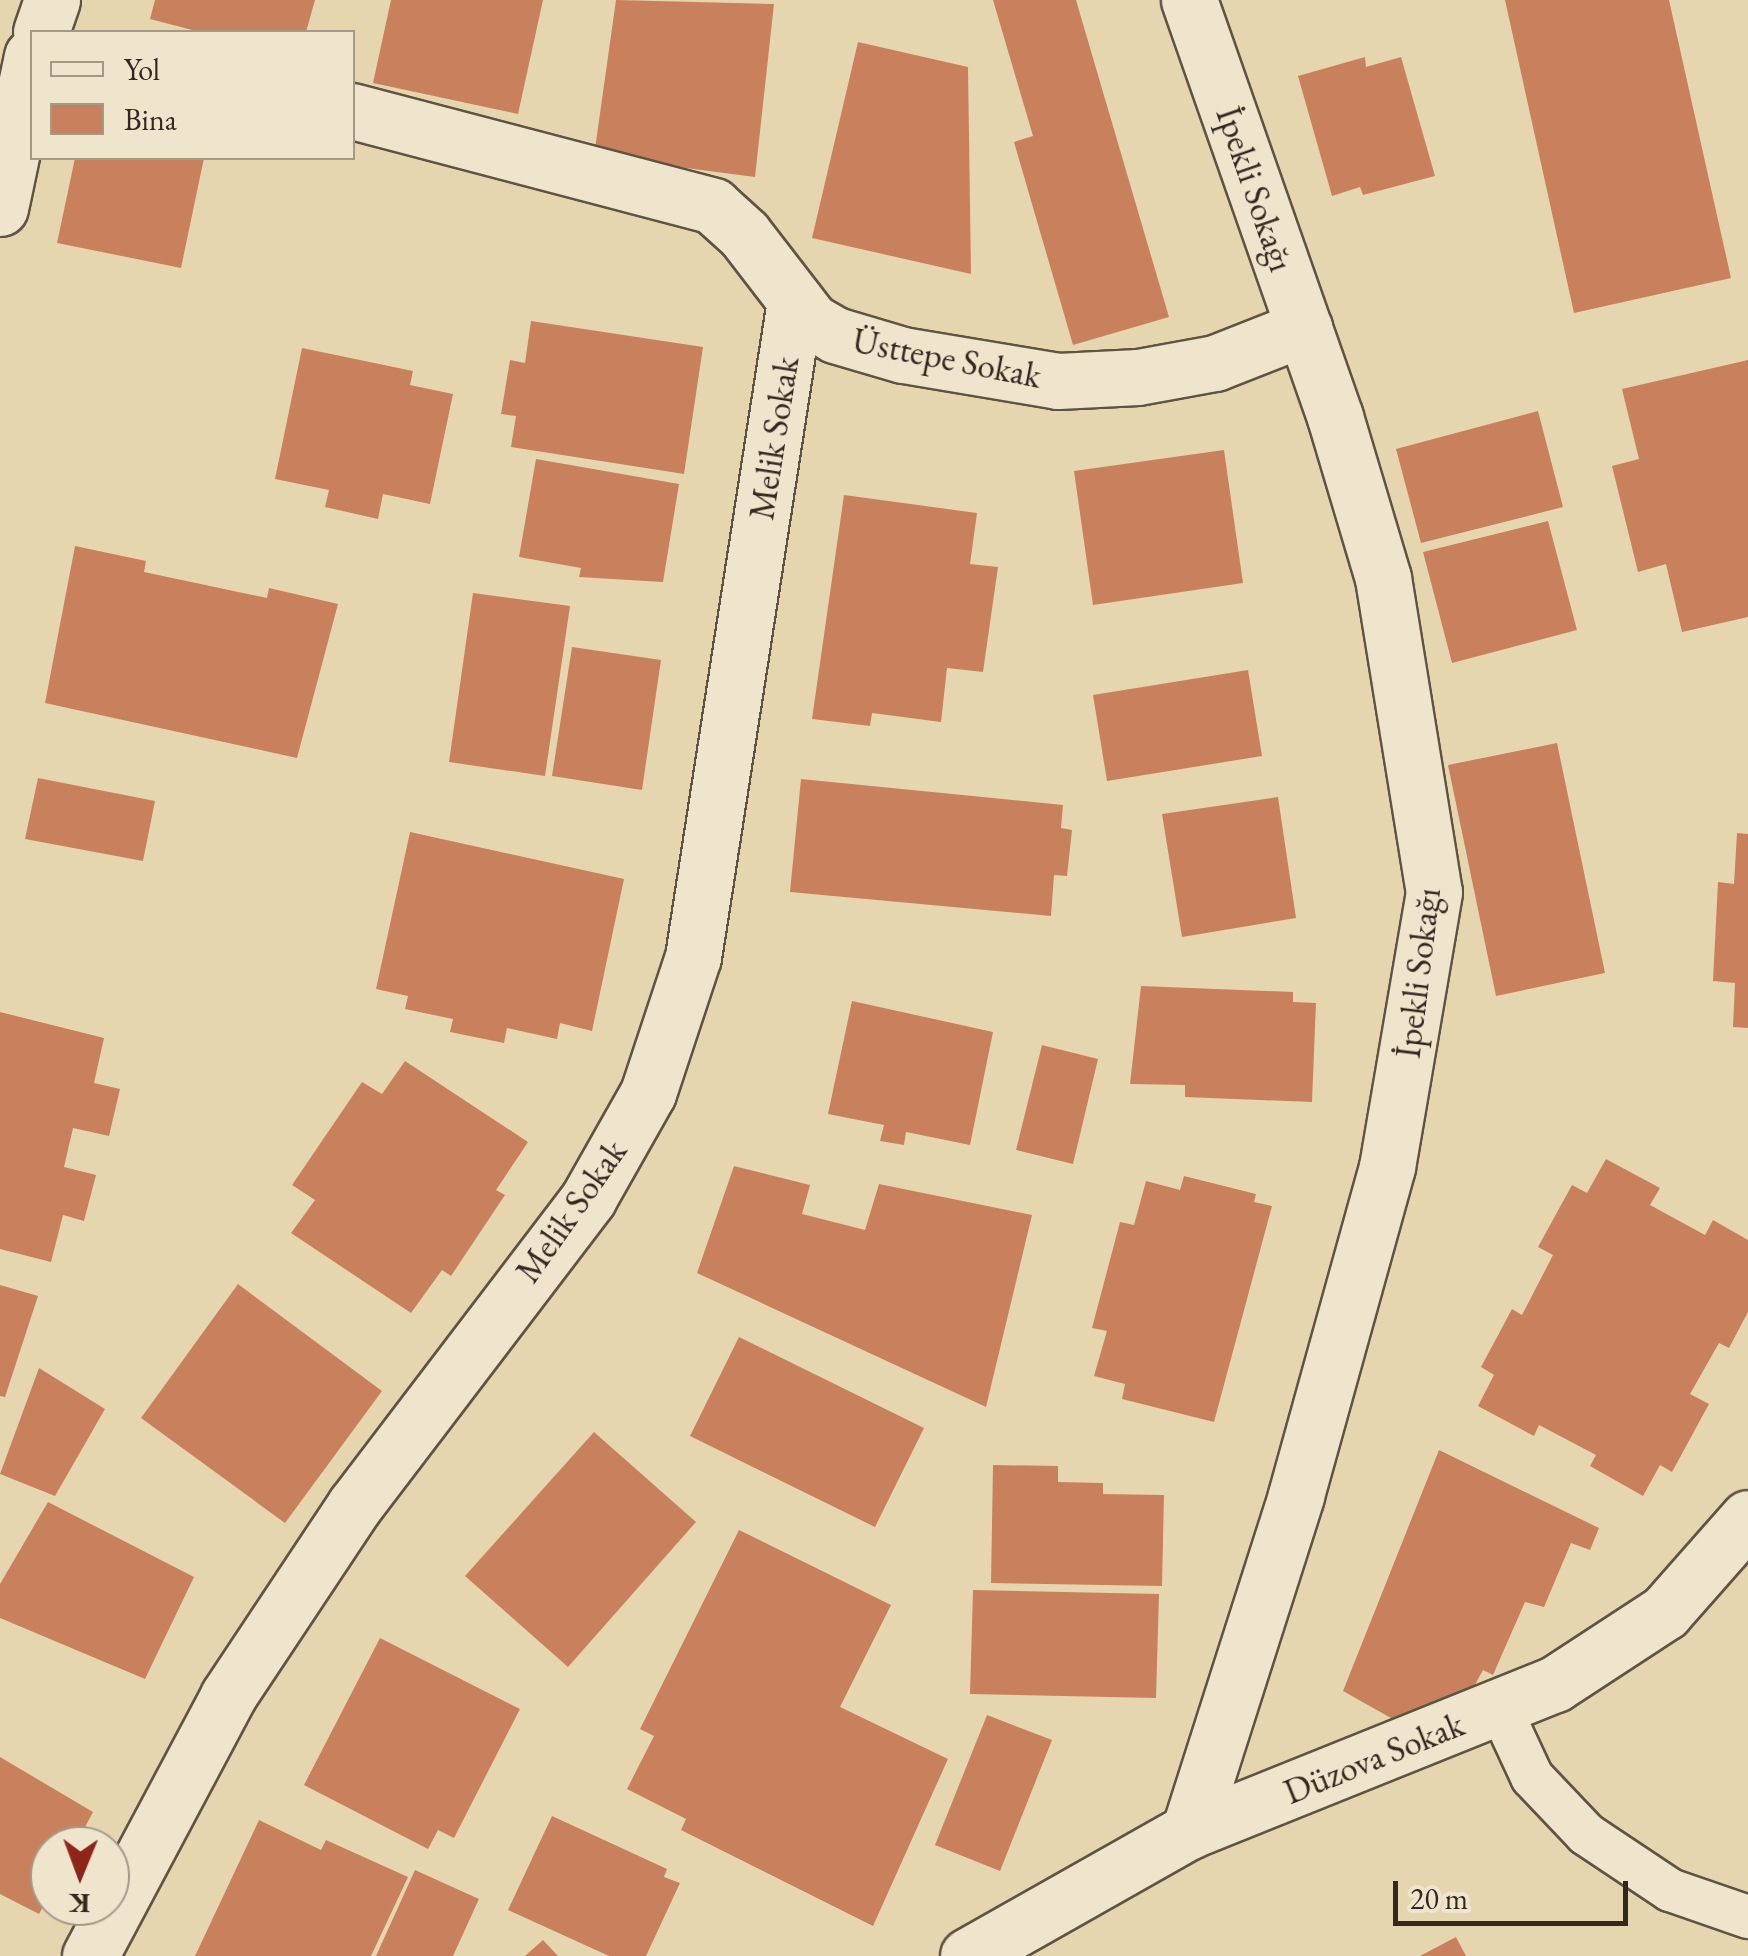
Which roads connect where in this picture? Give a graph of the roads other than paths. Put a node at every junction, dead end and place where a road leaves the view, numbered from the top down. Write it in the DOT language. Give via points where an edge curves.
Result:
graph roads {
  1 [pos="52,0"];
  2 [pos="1188,0"];
  3 [pos="40,30"];
  4 [pos="26,63"];
  5 [pos="355,111"];
  6 [pos="0,208"];
  7 [pos="795,301"];
  8 [pos="1304,328"];
  9 [pos="1748,1518"];
  10 [pos="1500,1708"];
  11 [pos="1188,1831"];
  12 [pos="1748,1918"];
  13 [pos="90,1956"];
  14 [pos="968,1956"];
  1 -- 3 [label="street"];
  2 -- 8 [label="street, İpekli Sokağı"];
  4 -- 6 [label="street"];
  5 -- 7 [label="street, Üsttepe Sokak" via="713,206 744,234"];
  7 -- 8 [label="street, Üsttepe Sokak" via="835,336 937,362 1058,381 1138,377 1215,363"];
  7 -- 13 [label="street, Melik Sokak" via="693,957 648,1092 588,1200 355,1505 228,1696"];
  8 -- 11 [label="street, İpekli Sokağı" via="1383,578 1434,892 1387,1166 1296,1496"];
  9 -- 10 [label="street, Düzova Sokak" via="1665,1612 1555,1684"];
  10 -- 11 [label="street, Düzova Sokak"];
  10 -- 12 [label="lane" via="1532,1778 1586,1834 1670,1890"];
  11 -- 14 [label="street, Düzova Sokak"];
}
